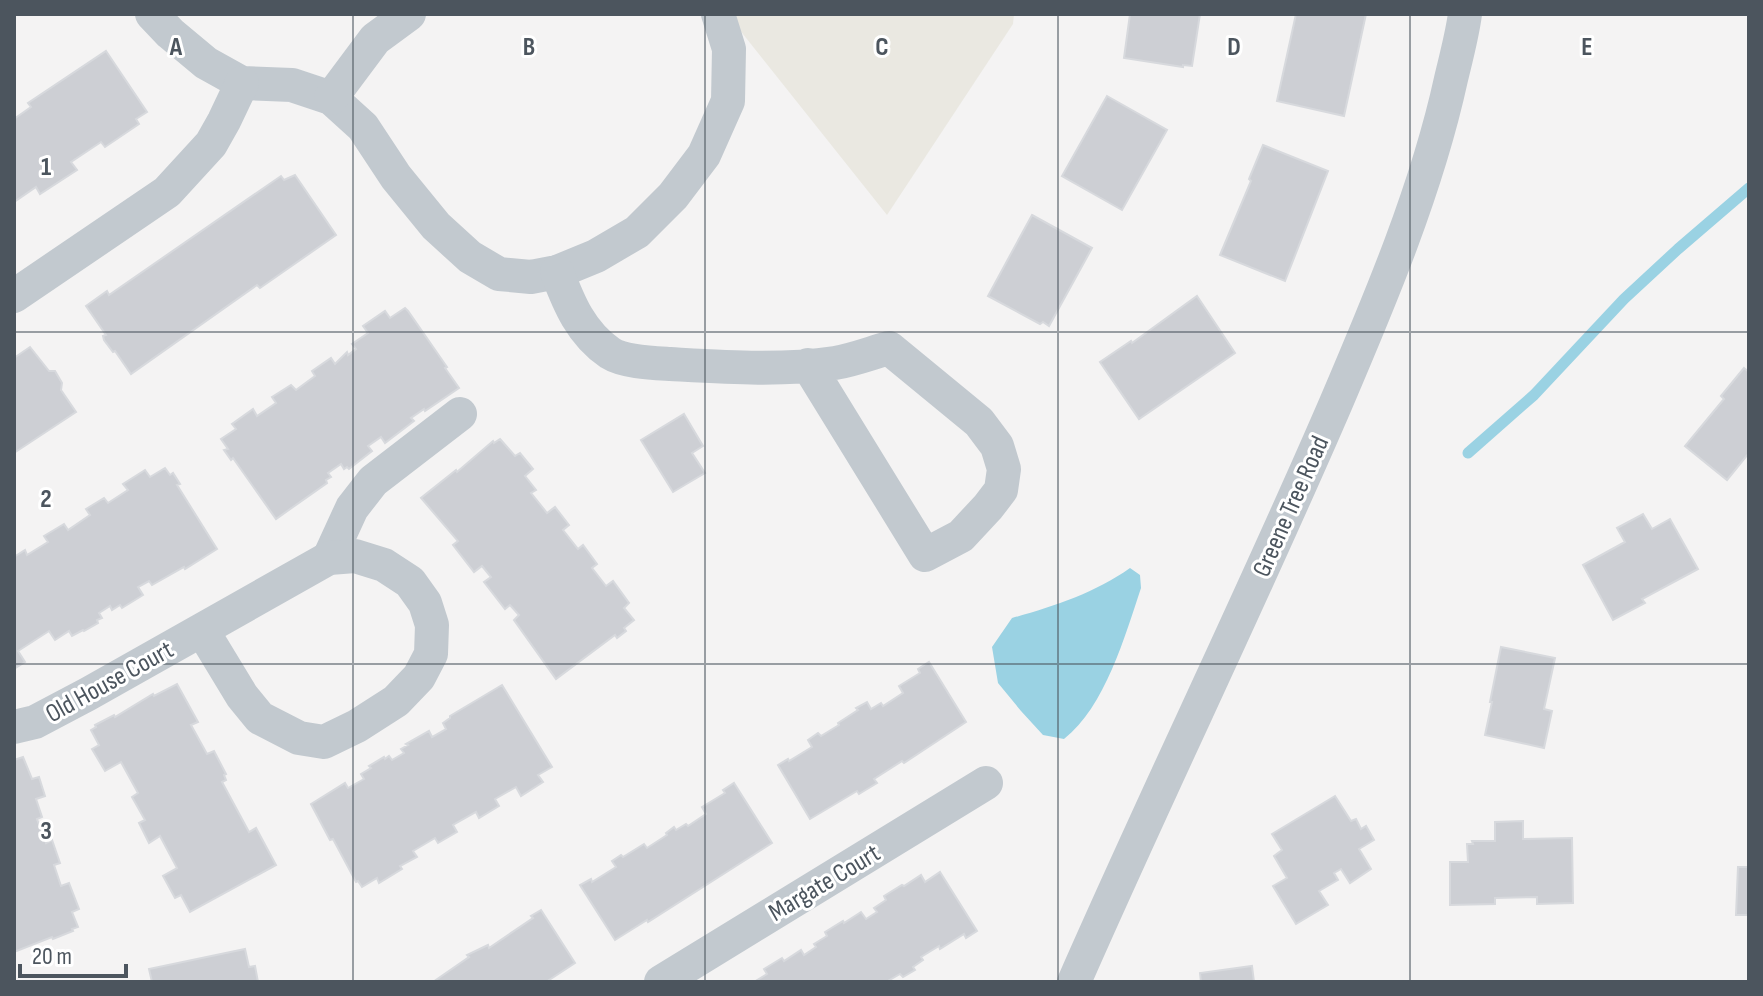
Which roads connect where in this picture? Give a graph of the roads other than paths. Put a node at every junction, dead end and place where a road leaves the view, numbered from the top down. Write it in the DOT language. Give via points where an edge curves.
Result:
graph roads {
  1 [pos="152,14"];
  2 [pos="409,14"];
  3 [pos="718,14"];
  4 [pos="1465,14"];
  5 [pos="242,83"];
  6 [pos="331,98"];
  7 [pos="557,272"];
  8 [pos="14,296"];
  9 [pos="808,365"];
  10 [pos="460,414"];
  11 [pos="329,558"];
  12 [pos="202,630"];
  13 [pos="14,727"];
  14 [pos="986,783"];
  15 [pos="662,982"];
  16 [pos="1074,982"];
  1 -- 5 [label="street" via="206,63"];
  2 -- 6 [label="street" via="375,39"];
  3 -- 7 [label="street" via="729,49 728,101 704,155 637,232"];
  4 -- 16 [label="street, Greene Tree Road" via="1444,113 1422,183 1355,359"];
  5 -- 6 [label="street" via="292,85"];
  5 -- 8 [label="street" via="211,144 167,192"];
  6 -- 7 [label="street" via="363,127 436,226 470,257 499,274 531,277"];
  7 -- 9 [label="street" via="586,332 612,355 708,366"];
  9 -- 9 [label="street" via="889,348 979,422 997,446 1004,469 1001,490 961,536 925,555"];
  10 -- 11 [label="street" via="373,481 352,508"];
  11 -- 12 [label="street, Old House Court"];
  11 -- 12 [label="street, Old House Court" via="355,556 384,565 410,582 432,625 431,654 419,677 396,701 357,726 324,742 299,738 260,718"];
  12 -- 13 [label="street, Old House Court" via="35,722"];
  14 -- 15 [label="street, Margate Court"];
}
